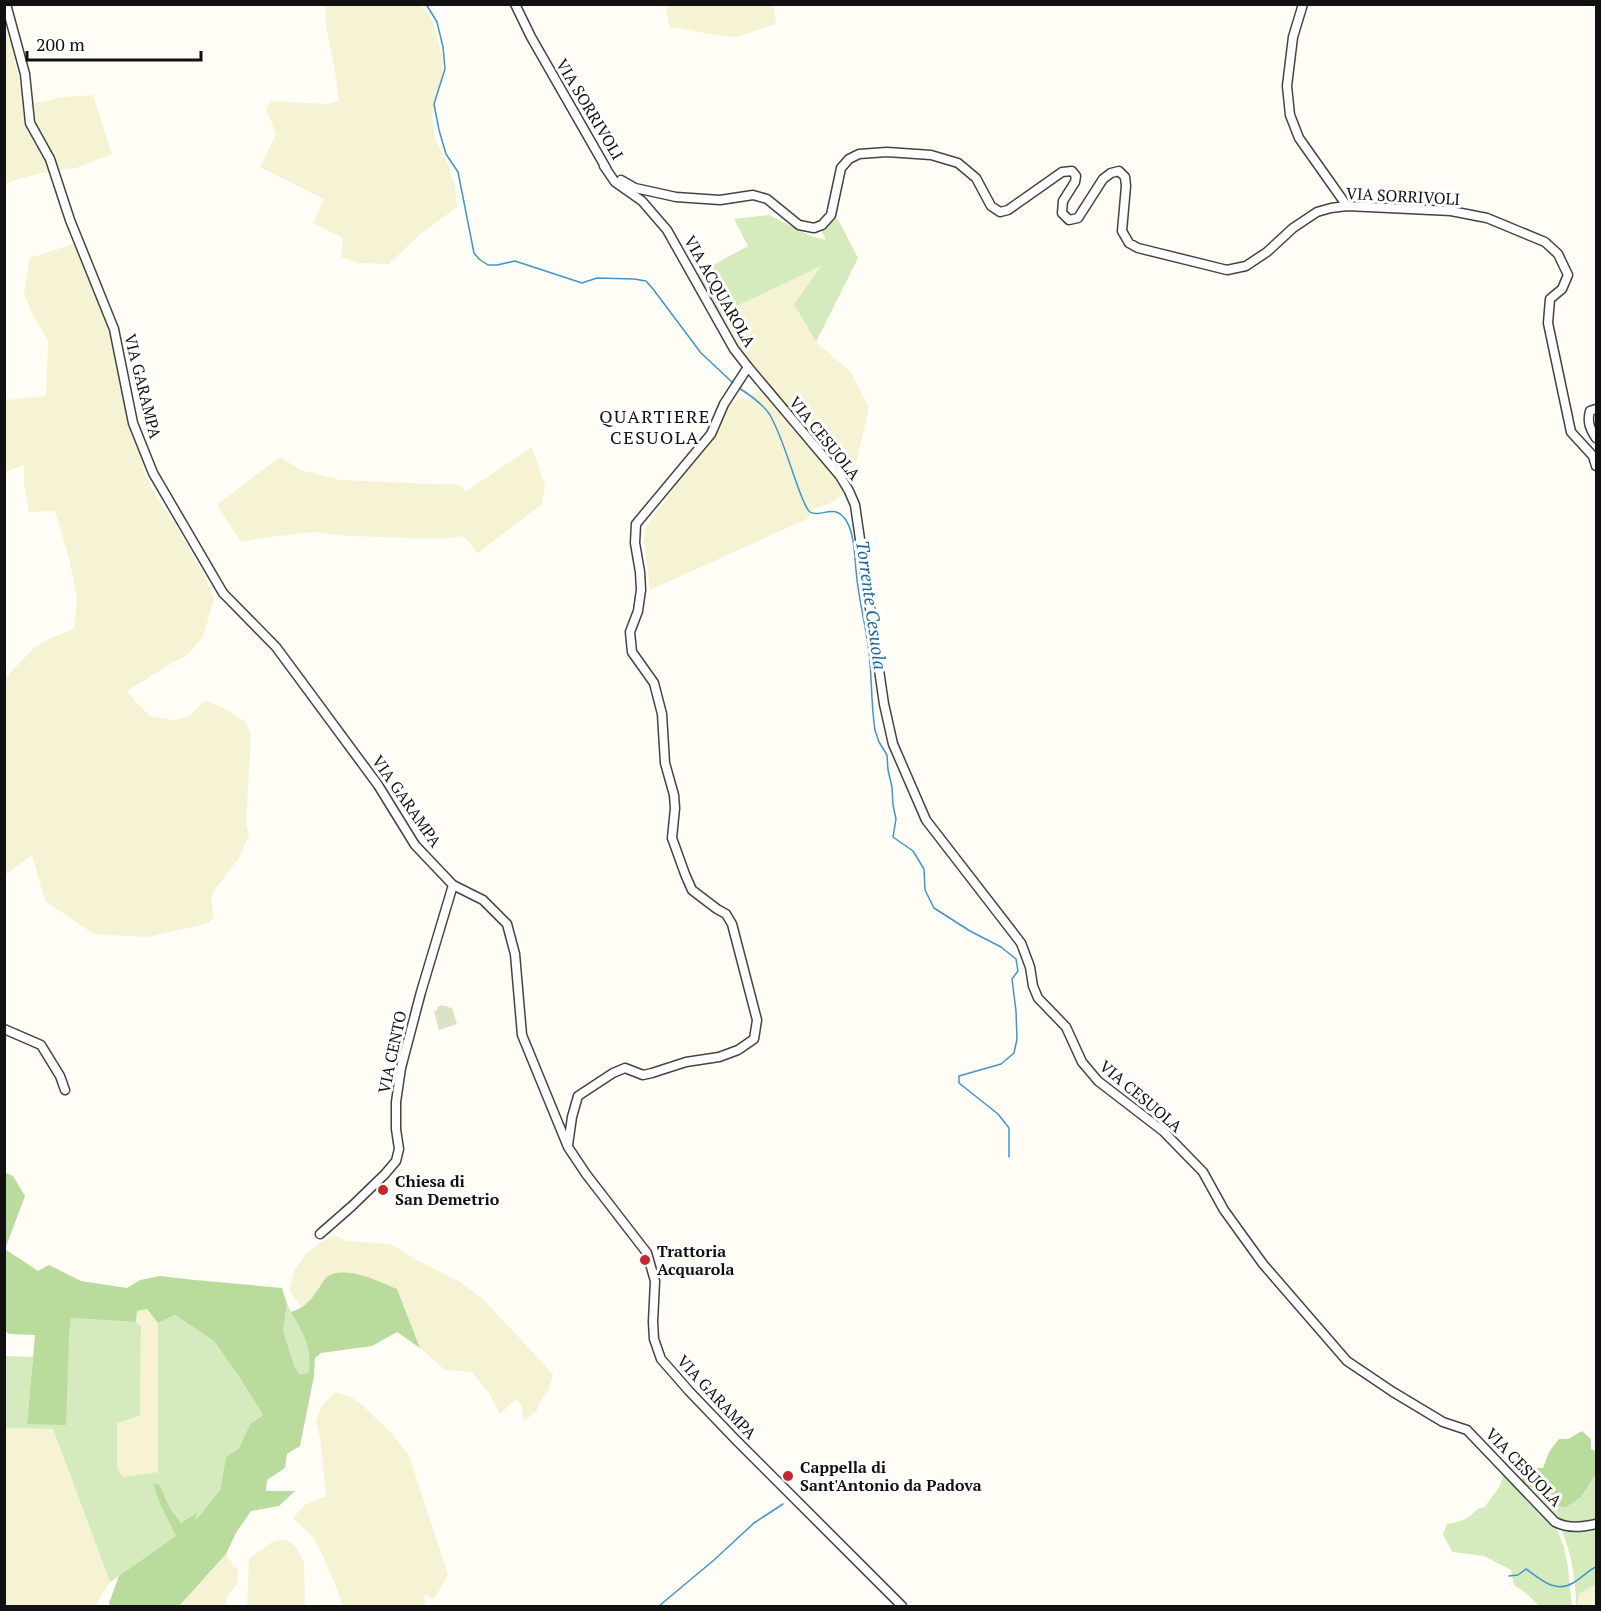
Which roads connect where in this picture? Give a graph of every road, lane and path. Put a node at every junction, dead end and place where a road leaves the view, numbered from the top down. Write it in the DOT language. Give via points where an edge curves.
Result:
graph roads {
  1 [pos="6,4"];
  2 [pos="515,4"];
  3 [pos="1304,4"];
  4 [pos="604,166"];
  5 [pos="1347,206"];
  6 [pos="748,367"];
  7 [pos="1596,409"];
  8 [pos="1596,438"];
  9 [pos="1596,466"];
  10 [pos="453,885"];
  11 [pos="4,1029"];
  12 [pos="64,1090"];
  13 [pos="567,1147"];
  14 [pos="320,1234"];
  15 [pos="1596,1524"];
  16 [pos="902,1606"];
  1 -- 10 [label="street, VIA GARAMPA" via="25,74 30,123 50,159 114,329 134,423 153,473 223,593 276,647 378,785 415,845"];
  2 -- 4 [label="street, VIA SORRIVOLI"];
  3 -- 5 [label="street" via="1293,37 1287,86 1290,115 1299,138"];
  4 -- 5 [label="street, VIA SORRIVOLI" via="634,188 676,197 720,200 753,195 767,199 799,225 814,228 831,215 841,168 859,154 931,155 958,163 976,178 991,206 1000,212 1062,172 1072,171 1075,182 1063,201 1062,213 1070,220 1078,218 1103,179 1119,171 1125,177 1122,231 1129,243 1227,270 1246,266 1317,212"];
  4 -- 6 [label="street, VIA ACQUAROLA" via="615,182 642,201 667,230"];
  5 -- 9 [label="street, VIA SORRIVOLI" via="1451,211 1487,218 1545,242 1558,254 1568,275 1562,289 1550,299 1548,323 1571,432 1593,456"];
  6 -- 13 [label="street, VIA ACQUAROLA" via="724,404 711,434 636,524 641,590 630,632 632,652 654,683 662,714 665,763 674,795 672,838 693,890 726,914 732,924 757,1020 756,1031 748,1044 719,1057 644,1075 625,1068 614,1073 578,1096"];
  6 -- 15 [label="street, VIA CESUOLA" via="840,476 855,505 893,744 926,820 1021,943 1038,998 1066,1027 1089,1072 1163,1131 1203,1172 1224,1210 1263,1264 1347,1361 1443,1422 1467,1430 1556,1522 1574,1527"];
  7 -- 8 [label="street" via="1590,411 1588,419"];
  10 -- 13 [label="street, VIA GARAMPA" via="483,900 507,924 515,954 522,1035"];
  10 -- 14 [label="street, VIA CENTO" via="401,1068 396,1102 396,1161"];
  11 -- 12 [label="street" via="41,1045"];
  13 -- 16 [label="street, VIA GARAMPA" via="647,1253 655,1281 654,1339 661,1359"];
}
